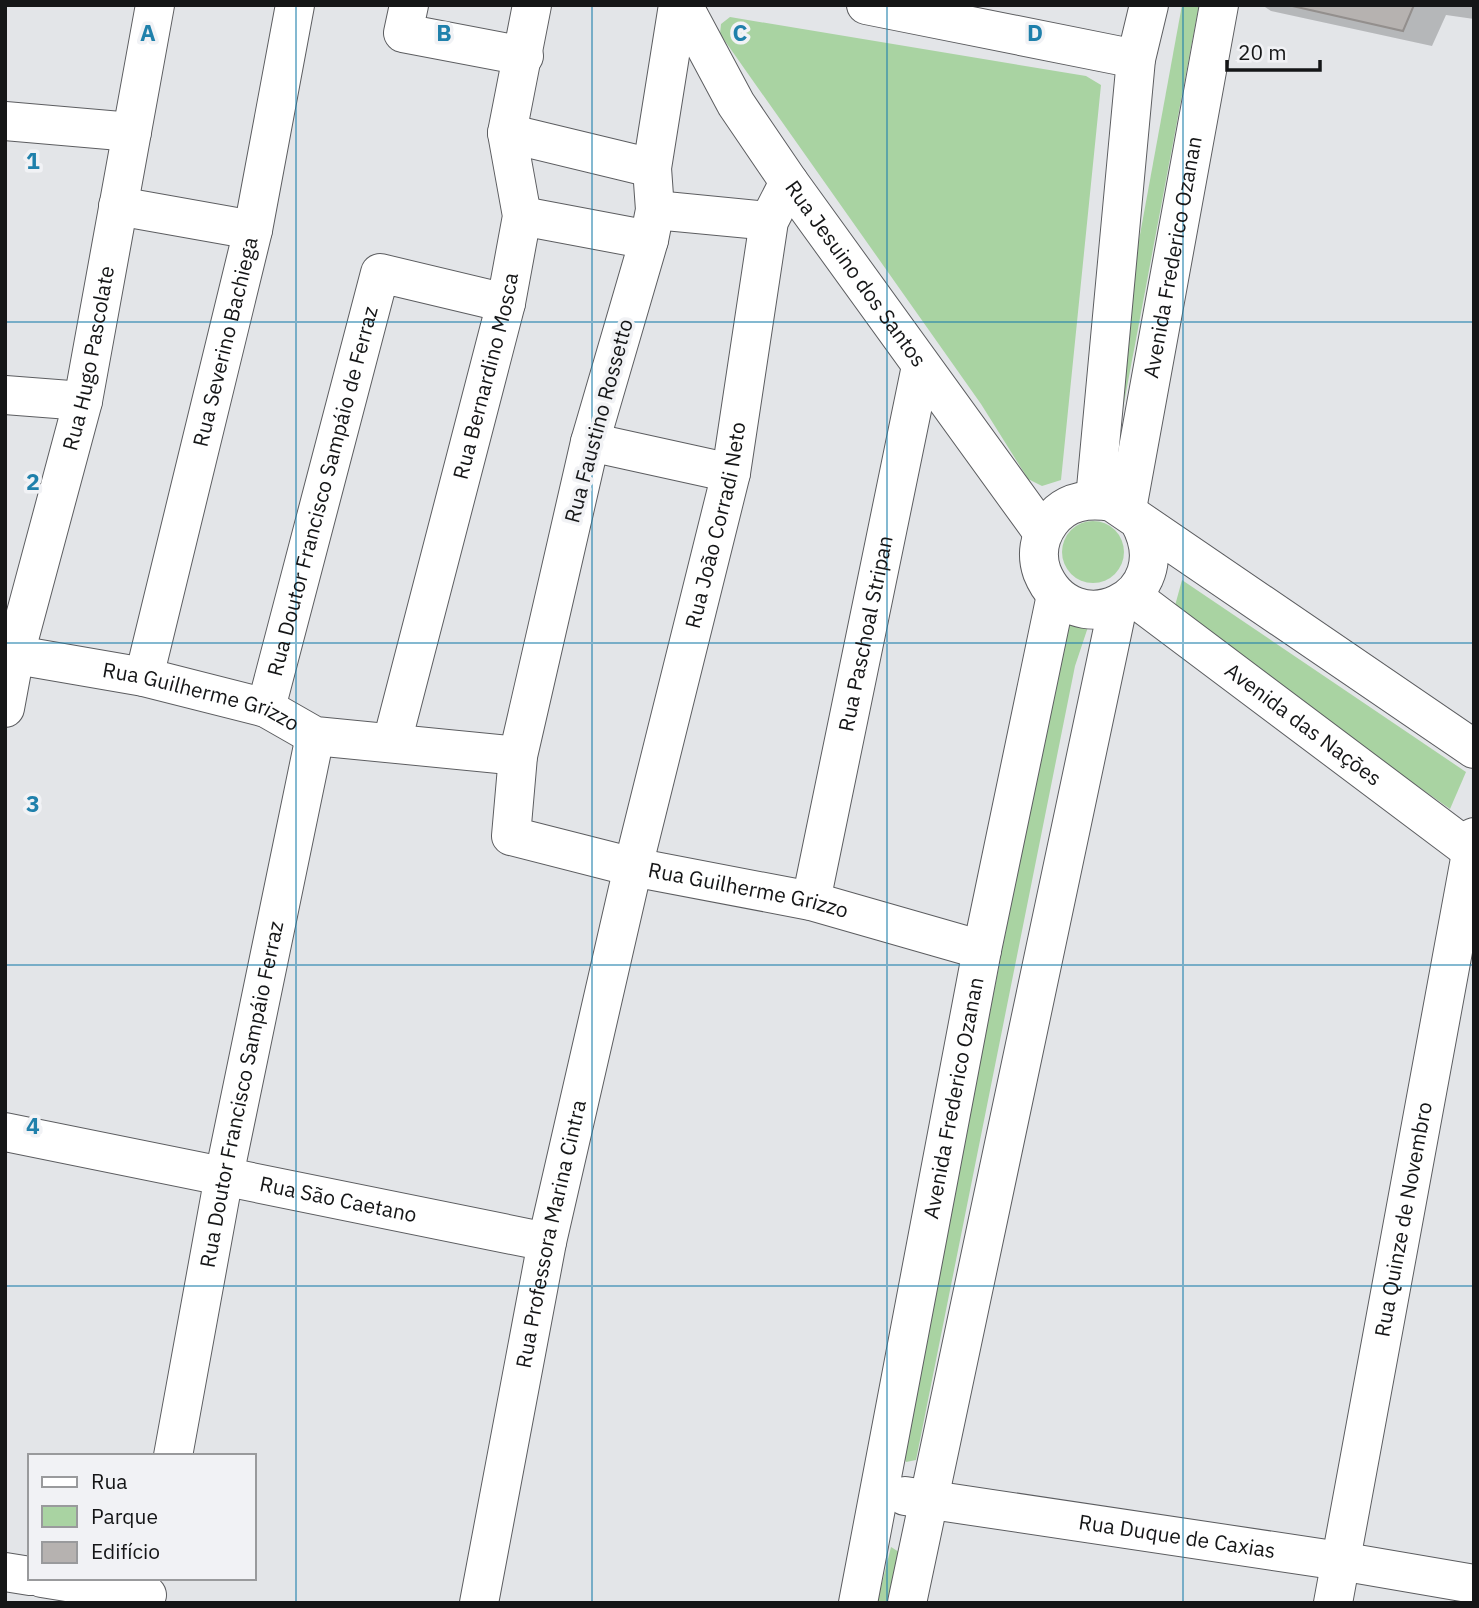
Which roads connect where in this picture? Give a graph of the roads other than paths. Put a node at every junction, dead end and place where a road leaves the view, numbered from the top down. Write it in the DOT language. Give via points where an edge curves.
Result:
graph roads {
  1 [pos="155,5"];
  2 [pos="295,5"];
  3 [pos="532,5"];
  4 [pos="680,5"];
  5 [pos="866,5"];
  6 [pos="1149,5"];
  7 [pos="1219,5"];
  8 [pos="406,19"];
  9 [pos="524,56"];
  10 [pos="1136,60"];
  11 [pos="5,121"];
  12 [pos="132,132"];
  13 [pos="507,133"];
  14 [pos="652,168"];
  15 [pos="789,182"];
  16 [pos="118,206"];
  17 [pos="523,216"];
  18 [pos="769,221"];
  19 [pos="652,225"];
  20 [pos="253,230"];
  21 [pos="506,303"];
  22 [pos="921,366"];
  23 [pos="5,395"];
  24 [pos="83,401"];
  25 [pos="590,442"];
  26 [pos="730,473"];
  27 [pos="1120,510"];
  28 [pos="1043,533"];
  29 [pos="1056,595"];
  30 [pos="1125,601"];
  31 [pos="10,654"];
  32 [pos="144,677"];
  33 [pos="5,708"];
  34 [pos="266,708"];
  35 [pos="315,736"];
  36 [pos="392,742"];
  37 [pos="1474,749"];
  38 [pos="518,756"];
  39 [pos="511,836"];
  40 [pos="1472,846"];
  41 [pos="634,867"];
  42 [pos="811,901"];
  43 [pos="982,950"];
  44 [pos="5,1132"];
  45 [pos="224,1176"];
  46 [pos="547,1242"];
  47 [pos="173,1454"];
  48 [pos="879,1491"];
  49 [pos="929,1501"];
  50 [pos="1340,1561"];
  51 [pos="5,1572"];
  52 [pos="28,1576"];
  53 [pos="57,1580"];
  54 [pos="1474,1584"];
  55 [pos="147,1592"];
  56 [pos="479,1603"];
  57 [pos="858,1603"];
  58 [pos="907,1603"];
  59 [pos="1332,1603"];
  1 -- 12 [label="street, Rua Hugo Pascolate"];
  2 -- 20 [label="street, Rua Severino Bachiega"];
  3 -- 9 [label="street, Rua Bernardino Mosca"];
  4 -- 14 [label="street, Rua Faustino Rossetto"];
  4 -- 15 [label="street, Rua Jesuino dos Santos" via="736,104"];
  5 -- 10 [label="street"];
  6 -- 10 [label="street"];
  7 -- 27 [label="street, Avenida Frederico Ozanan"];
  8 -- 9 [label="street"];
  9 -- 13 [label="street, Rua Bernardino Mosca"];
  10 -- 27 [label="street"];
  11 -- 12 [label="street"];
  12 -- 16 [label="street, Rua Hugo Pascolate"];
  13 -- 14 [label="street"];
  13 -- 17 [label="street, Rua Bernardino Mosca"];
  14 -- 19 [label="street, Rua Faustino Rossetto"];
  15 -- 18 [label="street, Rua João Corradi Neto"];
  15 -- 22 [label="street, Rua Jesuino dos Santos"];
  16 -- 20 [label="street"];
  16 -- 24 [label="street, Rua Hugo Pascolate"];
  17 -- 19 [label="street"];
  17 -- 21 [label="street, Rua Bernardino Mosca"];
  18 -- 19 [label="street"];
  18 -- 26 [label="street, Rua João Corradi Neto"];
  19 -- 25 [label="street, Rua Faustino Rossetto"];
  20 -- 32 [label="street, Rua Severino Bachiega"];
  21 -- 34 [label="street, Rua Doutor Francisco Sampáio de Ferraz" via="380,273"];
  21 -- 36 [label="street, Rua Bernardino Mosca"];
  22 -- 28 [label="street, Rua Jesuino dos Santos"];
  22 -- 42 [label="street, Rua Paschoal Stripan"];
  23 -- 24 [label="street"];
  24 -- 31 [label="street, Rua Hugo Pascolate"];
  25 -- 26 [label="street"];
  25 -- 38 [label="street, Rua Faustino Rossetto"];
  26 -- 41 [label="street, Rua João Corradi Neto"];
  27 -- 28 [label="street" via="1079,501 1051,519"];
  27 -- 30 [label="street" via="1147,535 1149,568"];
  27 -- 37 [label="street"];
  28 -- 29 [label="street" via="1040,566"];
  29 -- 30 [label="street" via="1086,610 1102,610"];
  29 -- 43 [label="street, Avenida Frederico Ozanan"];
  30 -- 40 [label="street, Avenida das Nações"];
  30 -- 49 [label="street"];
  31 -- 32 [label="street, Rua Guilherme Grizzo"];
  31 -- 33 [label="street, Rua Hugo Pascolate"];
  32 -- 34 [label="street, Rua Guilherme Grizzo"];
  34 -- 35 [label="street, Rua Guilherme Grizzo"];
  35 -- 36 [label="street, Rua Guilherme Grizzo"];
  35 -- 45 [label="street, Rua Doutor Francisco Sampáio Ferraz"];
  36 -- 38 [label="street, Rua Guilherme Grizzo"];
  38 -- 39 [label="street, Rua Faustino Rossetto"];
  39 -- 41 [label="street, Rua Guilherme Grizzo"];
  40 -- 50 [label="street, Rua Quinze de Novembro"];
  41 -- 42 [label="street, Rua Guilherme Grizzo"];
  41 -- 46 [label="street, Rua Professora Marina Cintra"];
  42 -- 43 [label="street, Rua Guilherme Grizzo"];
  43 -- 48 [label="street, Avenida Frederico Ozanan"];
  44 -- 45 [label="street, Rua São Caetano"];
  45 -- 46 [label="street, Rua São Caetano"];
  45 -- 47 [label="street, Rua Doutor Francisco Sampáio Ferraz"];
  46 -- 56 [label="street, Rua Professora Marina Cintra"];
  48 -- 49 [label="street, Rua Duque de Caxias"];
  48 -- 57 [label="street, Avenida Frederico Ozanan"];
  49 -- 50 [label="street, Rua Duque de Caxias"];
  49 -- 58 [label="street"];
  50 -- 54 [label="street, Rua Duque de Caxias"];
  50 -- 59 [label="street, Rua Quinze de Novembro"];
  51 -- 52 [label="street"];
  53 -- 55 [label="street"];
}
